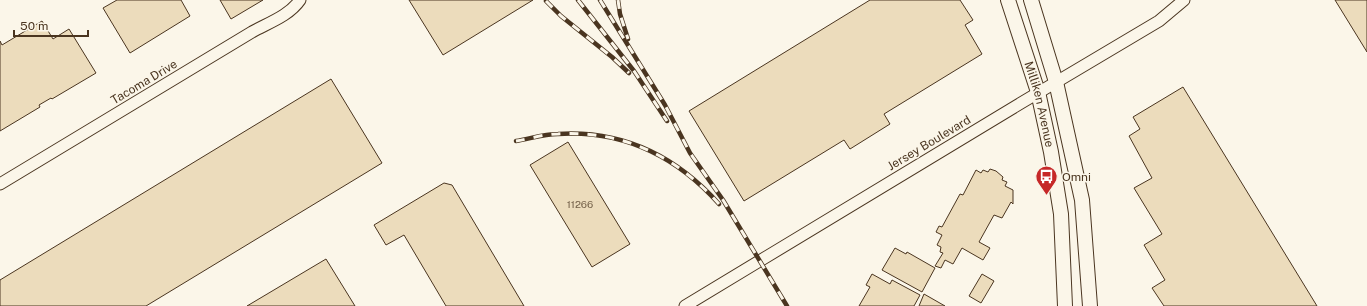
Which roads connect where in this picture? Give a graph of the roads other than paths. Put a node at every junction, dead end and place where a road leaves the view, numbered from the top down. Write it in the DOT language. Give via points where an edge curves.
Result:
graph roads {
  1 [pos="300,0"];
  2 [pos="1008,0"];
  3 [pos="1031,0"];
  4 [pos="1184,0"];
  5 [pos="1056,82"];
  6 [pos="1038,92"];
  7 [pos="0,184"];
  8 [pos="685,306"];
  9 [pos="1065,306"];
  10 [pos="1090,306"];
  1 -- 7 [label="street, Tacoma Drive" via="288,13 252,32"];
  2 -- 6 [label="main road, Milliken Avenue"];
  3 -- 5 [label="main road, Milliken Avenue"];
  4 -- 5 [label="street, Jersey Boulevard" via="1159,22"];
  5 -- 6 [label="street, Jersey Boulevard"];
  5 -- 10 [label="main road, Milliken Avenue" via="1082,200"];
  6 -- 8 [label="street, Jersey Boulevard"];
  6 -- 9 [label="main road, Milliken Avenue" via="1061,214"];
}
